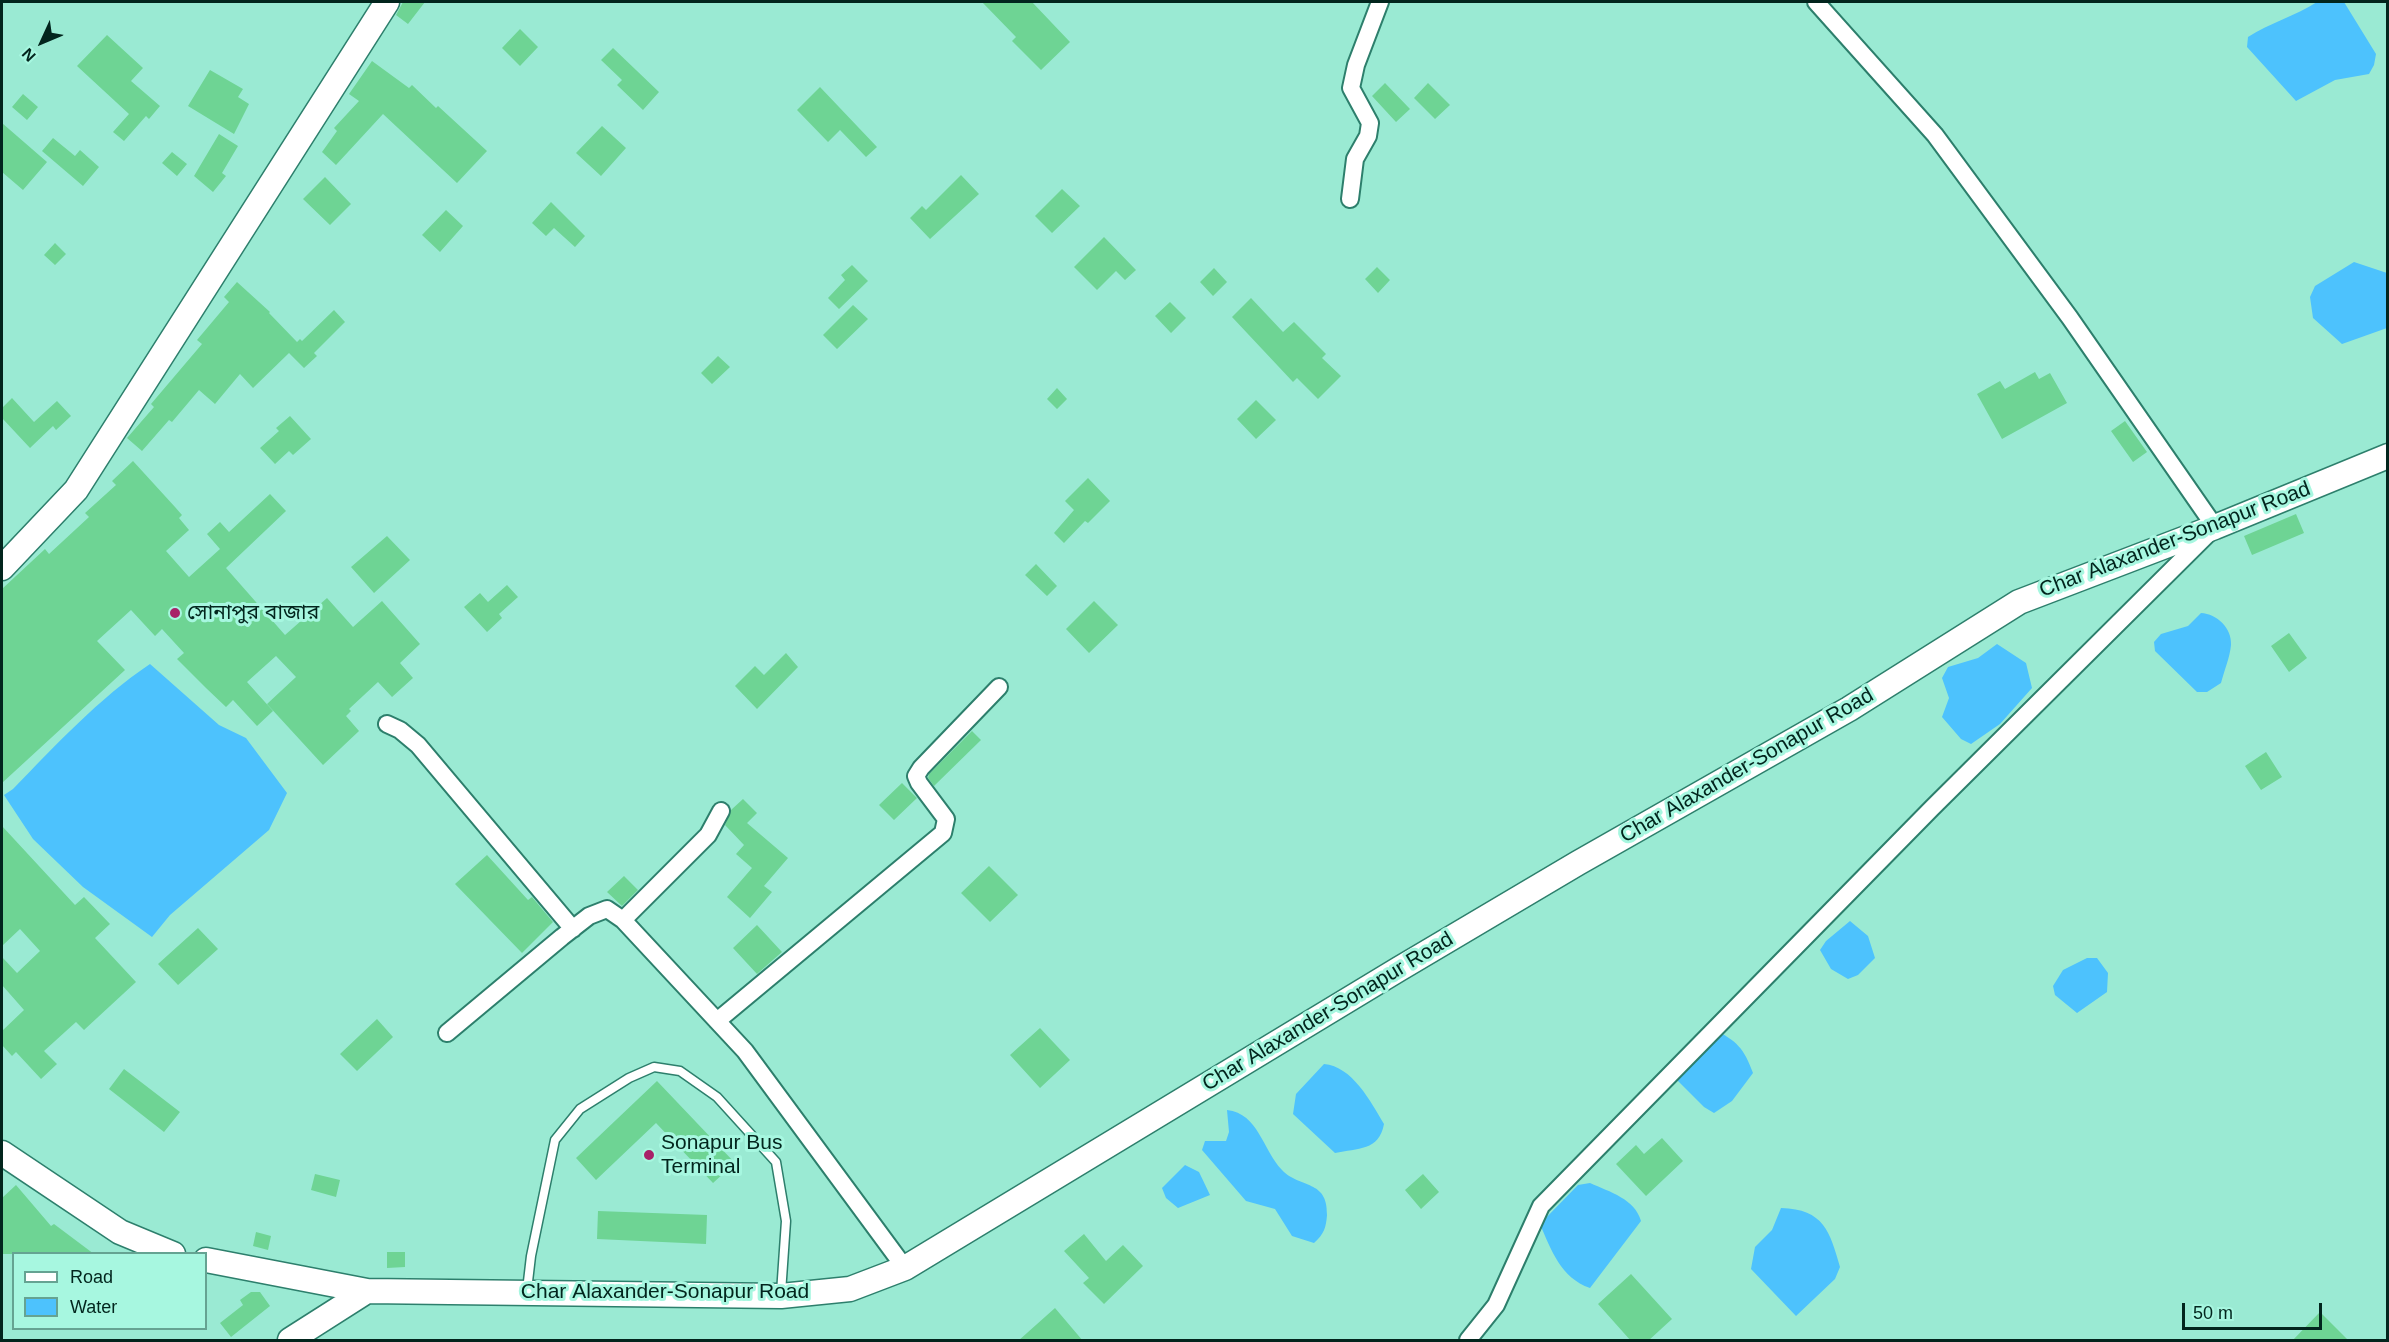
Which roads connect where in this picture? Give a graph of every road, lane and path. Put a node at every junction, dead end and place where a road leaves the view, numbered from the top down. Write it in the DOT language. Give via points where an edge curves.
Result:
graph roads {
  1 [pos="387,2"];
  2 [pos="1380,2"];
  3 [pos="1816,2"];
  4 [pos="1350,199"];
  5 [pos="2388,456"];
  6 [pos="2215,526"];
  7 [pos="2,568"];
  8 [pos="999,687"];
  9 [pos="387,724"];
  10 [pos="721,811"];
  11 [pos="623,920"];
  12 [pos="573,928"];
  13 [pos="717,1021"];
  14 [pos="447,1033"];
  15 [pos="2,1153"];
  16 [pos="168,1252"];
  17 [pos="207,1260"];
  18 [pos="905,1268"];
  19 [pos="367,1291"];
  20 [pos="526,1292"];
  21 [pos="781,1296"];
  22 [pos="290,1341"];
  23 [pos="1468,1341"];
  1 -- 7 [label="main road" via="75,490"];
  2 -- 4 [label="street" via="1351,87 1370,123 1368,136 1354,159"];
  3 -- 6 [label="street" via="1935,135 2070,318"];
  5 -- 6 [label="main road, Char Alaxander-Sonapur Road"];
  6 -- 18 [label="main road, Char Alaxander-Sonapur Road" via="2019,602 1849,709 1578,863"];
  6 -- 23 [label="street" via="1541,1206 1496,1305"];
  8 -- 13 [label="street" via="916,776 946,819 943,833"];
  9 -- 12 [label="street" via="400,729 418,745"];
  10 -- 11 [label="street" via="708,835"];
  11 -- 12 [label="street" via="607,909"];
  11 -- 13 [label="street"];
  12 -- 14 [label="street"];
  13 -- 18 [label="street" via="745,1050"];
  15 -- 16 [label="main road" via="120,1232"];
  17 -- 19 [label="main road, Char Alaxander-Sonapur Road"];
  18 -- 21 [label="main road, Char Alaxander-Sonapur Road" via="850,1289"];
  19 -- 20 [label="main road, Char Alaxander-Sonapur Road"];
  19 -- 22 [label="main road"];
  20 -- 21 [label="main road, Char Alaxander-Sonapur Road"];
  20 -- 21 [label="lane" via="555,1140 580,1109 629,1077 654,1067 680,1071 717,1097 776,1162 786,1221"];
}
